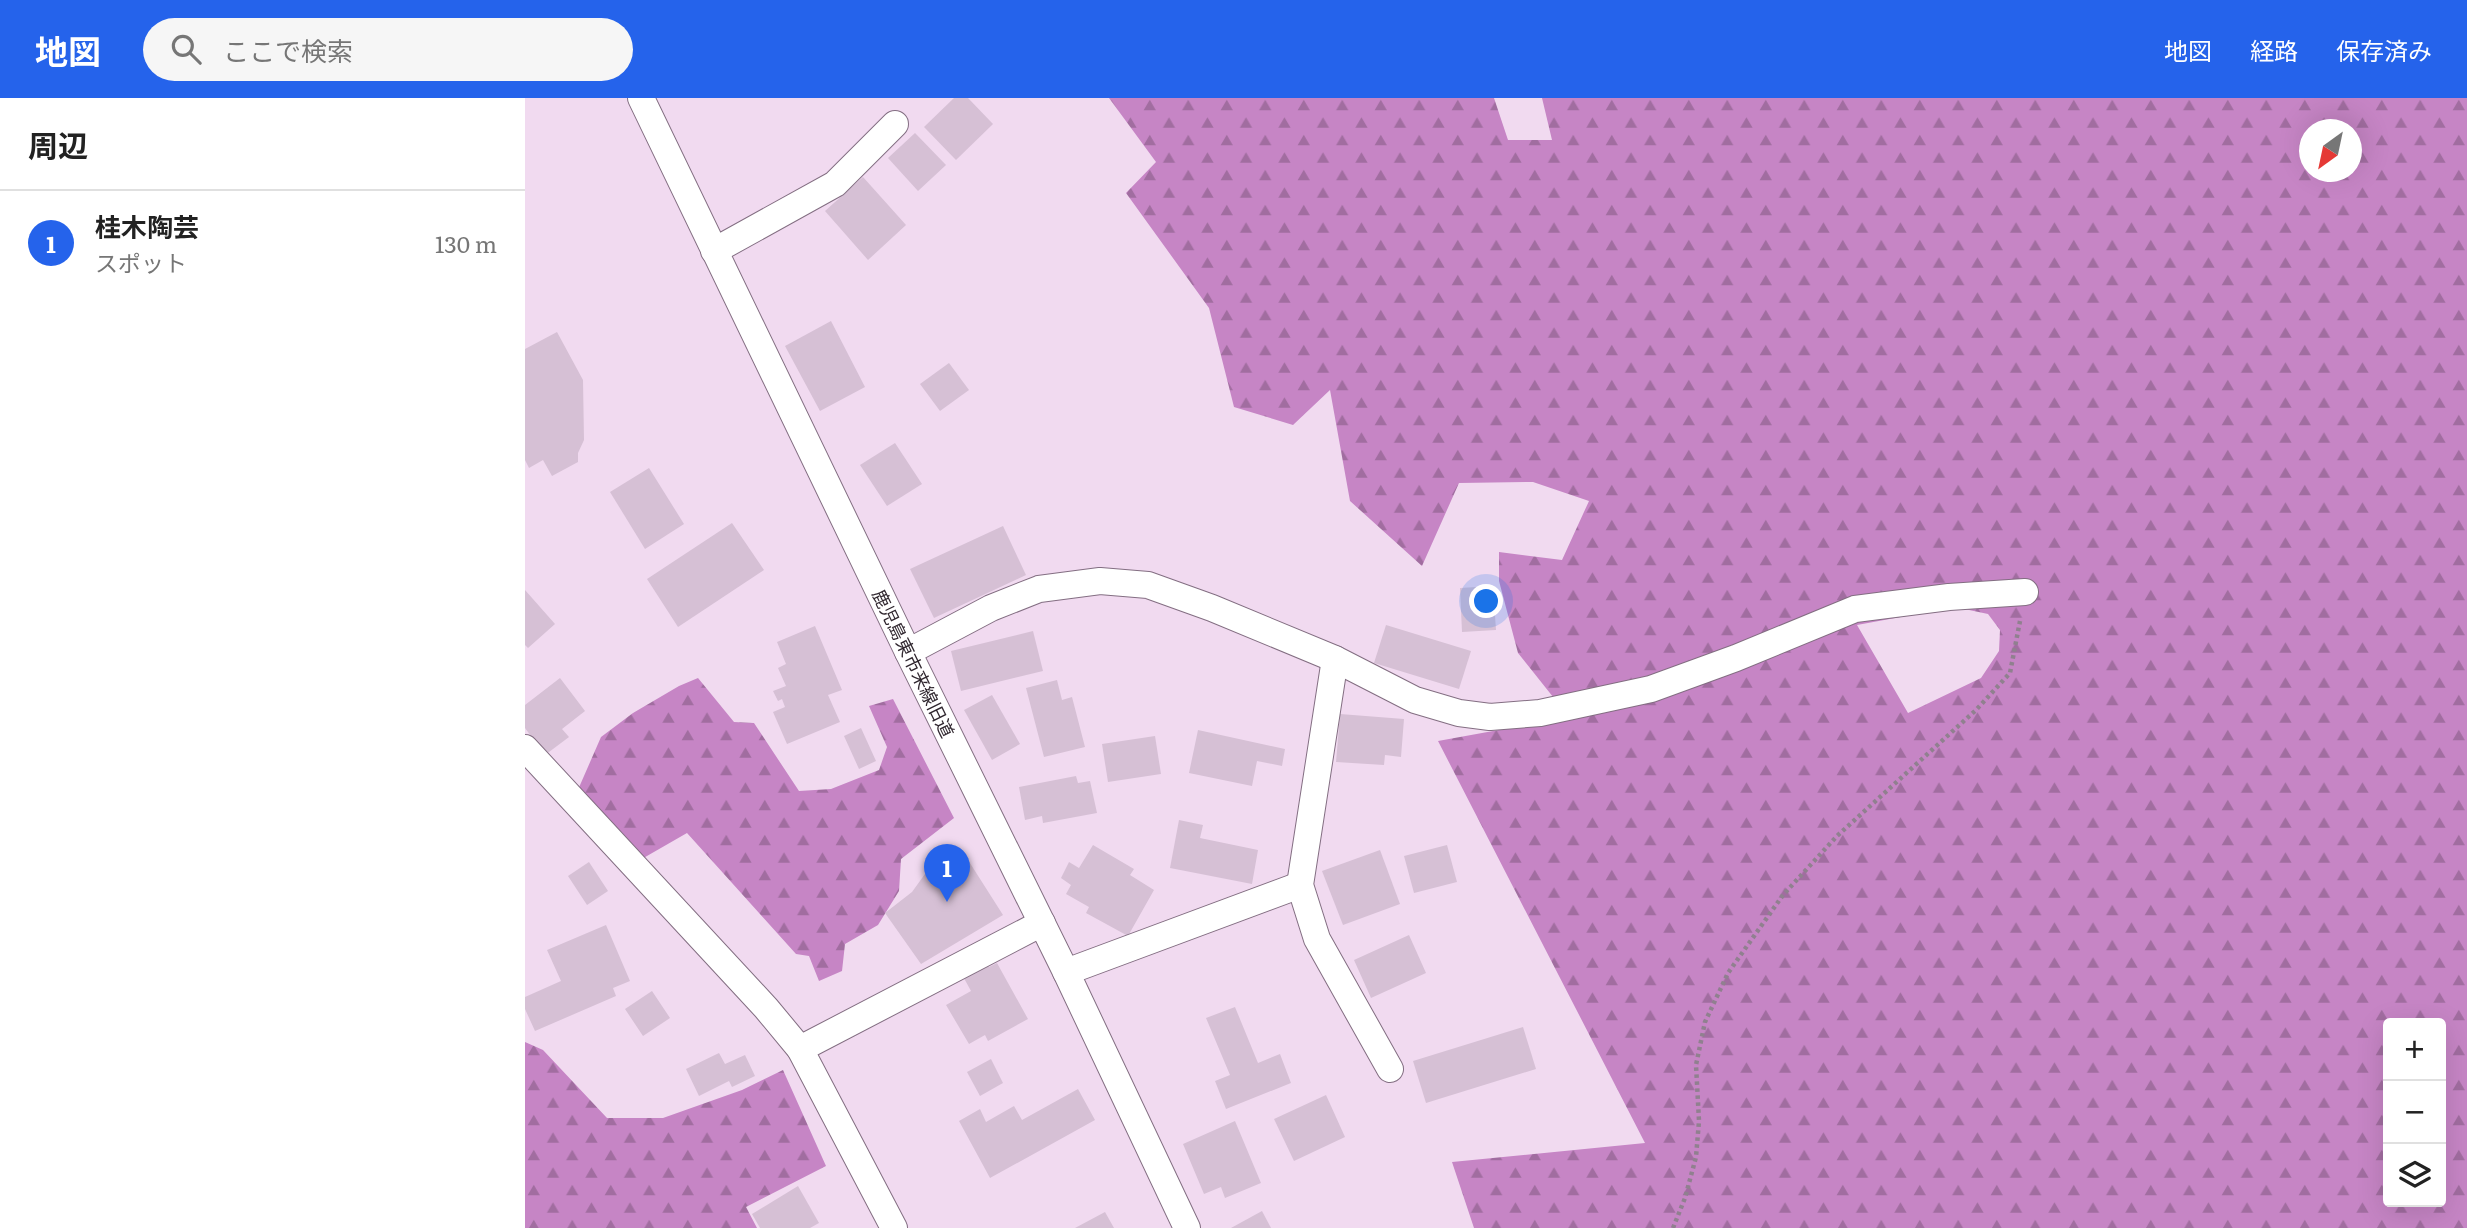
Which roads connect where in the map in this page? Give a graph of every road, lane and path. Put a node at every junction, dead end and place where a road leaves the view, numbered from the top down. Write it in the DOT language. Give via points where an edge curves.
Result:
graph roads {
  1 [pos="641,98"];
  2 [pos="895,124"];
  3 [pos="714,251"];
  4 [pos="2025,592"];
  5 [pos="908,652"];
  6 [pos="1335,659"];
  7 [pos="525,748"];
  8 [pos="1300,885"];
  9 [pos="1042,922"];
  10 [pos="1066,972"];
  11 [pos="800,1049"];
  12 [pos="1390,1069"];
  13 [pos="894,1228"];
  14 [pos="1188,1228"];
  15 [pos="1673,1228"];
  1 -- 3 [label="street, 鹿児島東市来線旧道"];
  2 -- 3 [label="street" via="835,184"];
  3 -- 5 [label="street, 鹿児島東市来線旧道"];
  4 -- 6 [label="street" via="1856,610 1651,689 1541,713 1490,717 1459,713 1415,700"];
  4 -- 15 [label="path" via="2010,673 1976,710 1837,836 1783,895 1728,973 1705,1022 1696,1065 1696,1157"];
  5 -- 6 [label="street" via="991,608 1039,589 1100,581 1148,585"];
  5 -- 9 [label="street, 鹿児島東市来線旧道"];
  6 -- 8 [label="street"];
  7 -- 11 [label="street"];
  8 -- 10 [label="street"];
  8 -- 12 [label="street" via="1317,939"];
  9 -- 10 [label="street, 鹿児島東市来線旧道"];
  9 -- 11 [label="street"];
  10 -- 14 [label="street, 鹿児島東市来線旧道"];
  11 -- 13 [label="street"];
}
